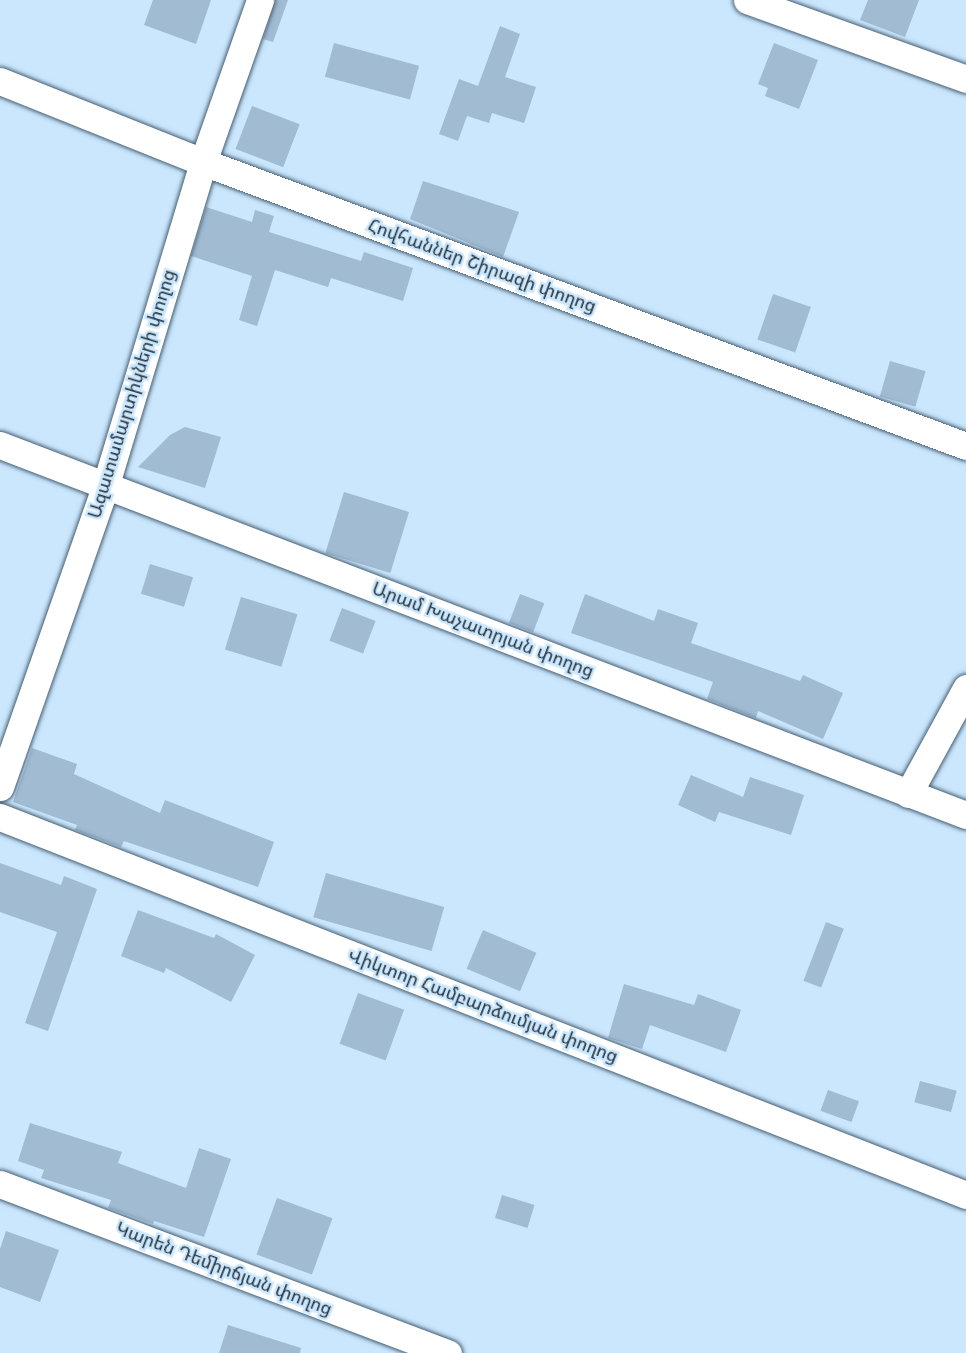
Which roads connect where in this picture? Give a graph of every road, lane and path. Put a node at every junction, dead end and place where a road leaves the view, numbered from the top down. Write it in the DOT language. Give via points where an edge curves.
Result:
graph roads {
  1 [pos="260,0"];
  2 [pos="747,0"];
  3 [pos="966,79"];
  4 [pos="0,81"];
  5 [pos="202,162"];
  6 [pos="0,445"];
  7 [pos="966,446"];
  8 [pos="106,484"];
  9 [pos="966,688"];
  10 [pos="0,787"];
  11 [pos="908,794"];
  12 [pos="966,815"];
  13 [pos="0,817"];
  14 [pos="0,1184"];
  15 [pos="966,1195"];
  16 [pos="448,1353"];
  1 -- 5 [label="street, Ազատամարտիկների փողոց"];
  2 -- 3 [label="street"];
  4 -- 5 [label="street, Հովհաններ Շիրազի փողոց"];
  5 -- 7 [label="street, Հովհաններ Շիրազի փողոց"];
  5 -- 8 [label="street, Ազատամարտիկների փողոց"];
  6 -- 8 [label="street, Արամ Խաչատրյան փողոց"];
  8 -- 10 [label="street, Ազատամարտիկների փողոց"];
  8 -- 11 [label="street, Արամ Խաչատրյան փողոց"];
  9 -- 11 [label="street"];
  11 -- 12 [label="street, Արամ Խաչատրյան փողոց"];
  13 -- 15 [label="street, Վիկտոր Համբարձումյան փողոց"];
  14 -- 16 [label="street, Կարեն Դեմիրճյան փողոց"];
}
